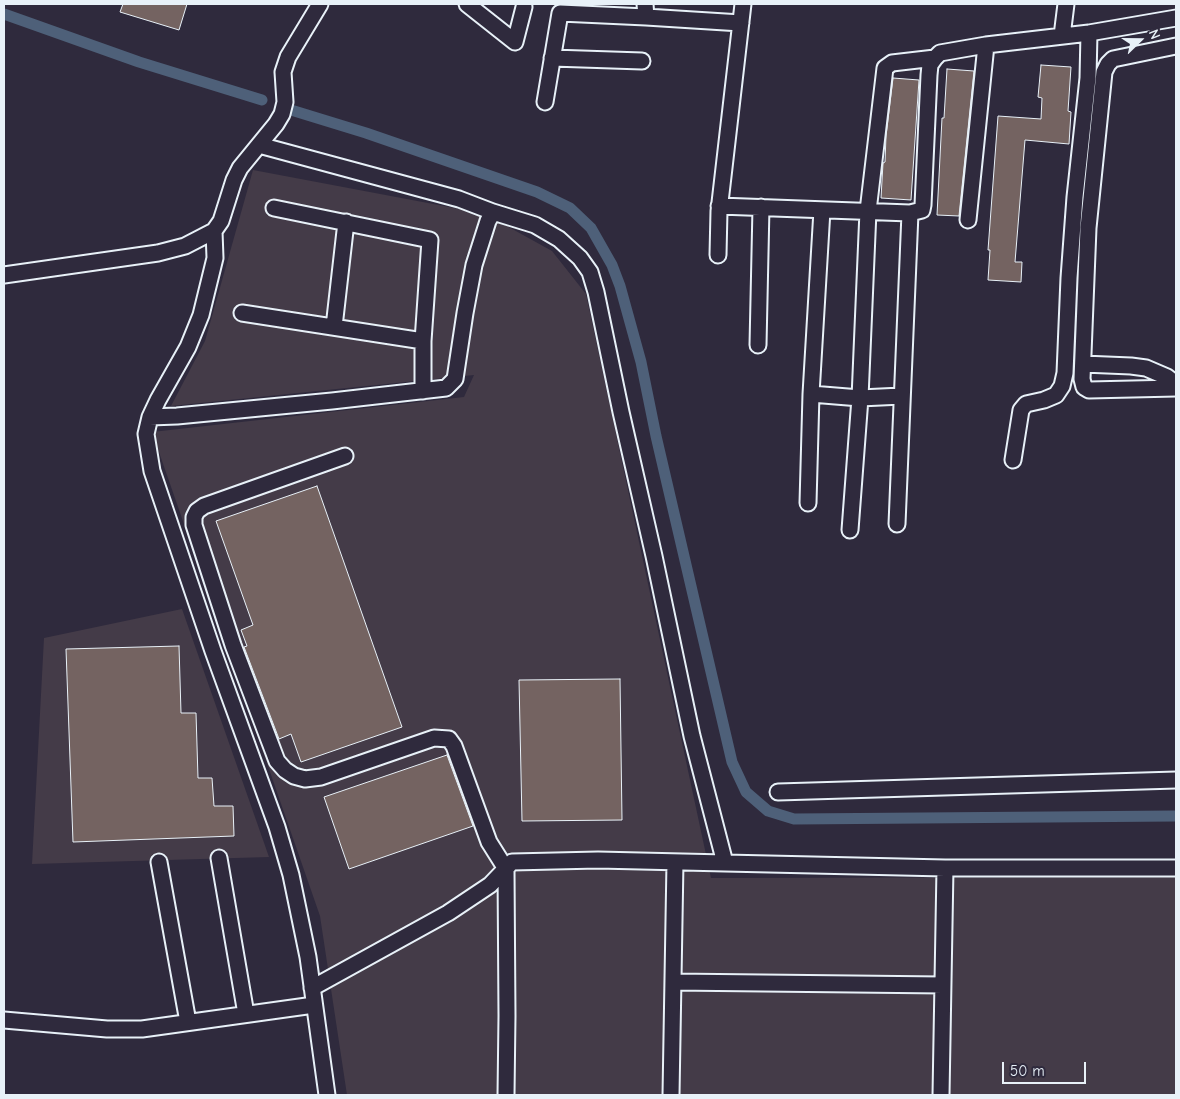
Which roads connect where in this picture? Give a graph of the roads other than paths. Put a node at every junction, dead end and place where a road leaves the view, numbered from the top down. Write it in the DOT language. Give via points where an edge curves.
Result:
graph roads {
  1 [pos="320,4"];
  2 [pos="467,4"];
  3 [pos="743,4"];
  4 [pos="1066,4"];
  5 [pos="524,8"];
  6 [pos="645,10"];
  7 [pos="1176,18"];
  8 [pos="741,23"];
  9 [pos="1089,33"];
  10 [pos="1062,36"];
  11 [pos="986,45"];
  12 [pos="1176,46"];
  13 [pos="552,58"];
  14 [pos="935,58"];
  15 [pos="642,61"];
  16 [pos="545,102"];
  17 [pos="259,145"];
  18 [pos="719,206"];
  19 [pos="761,207"];
  20 [pos="274,208"];
  21 [pos="822,210"];
  22 [pos="868,211"];
  23 [pos="493,212"];
  24 [pos="910,213"];
  25 [pos="968,220"];
  26 [pos="346,222"];
  27 [pos="214,231"];
  28 [pos="718,255"];
  29 [pos="4,275"];
  30 [pos="242,313"];
  31 [pos="334,327"];
  32 [pos="423,341"];
  33 [pos="758,346"];
  34 [pos="1083,364"];
  35 [pos="1176,384"];
  36 [pos="1176,388"];
  37 [pos="423,391"];
  38 [pos="811,394"];
  39 [pos="902,396"];
  40 [pos="860,398"];
  41 [pos="150,417"];
  42 [pos="346,456"];
  43 [pos="1013,460"];
  44 [pos="808,503"];
  45 [pos="897,524"];
  46 [pos="850,530"];
  47 [pos="1176,780"];
  48 [pos="778,792"];
  49 [pos="219,858"];
  50 [pos="158,862"];
  51 [pos="675,862"];
  52 [pos="725,864"];
  53 [pos="945,868"];
  54 [pos="1176,868"];
  55 [pos="506,869"];
  56 [pos="673,982"];
  57 [pos="943,985"];
  58 [pos="312,988"];
  59 [pos="314,1005"];
  60 [pos="246,1014"];
  61 [pos="4,1020"];
  62 [pos="188,1022"];
  63 [pos="328,1095"];
  64 [pos="506,1095"];
  65 [pos="671,1095"];
  66 [pos="941,1095"];
  1 -- 17 [label="street" via="288,57 282,114"];
  2 -- 5 [label="street" via="514,42"];
  3 -- 8 [label="street"];
  4 -- 10 [label="street"];
  6 -- 8 [label="street"];
  6 -- 13 [label="street" via="560,13"];
  7 -- 9 [label="street"];
  8 -- 18 [label="street"];
  9 -- 10 [label="street"];
  9 -- 43 [label="street" via="1088,78 1071,251 1065,374 1056,395 1026,404 1020,410"];
  10 -- 11 [label="street"];
  11 -- 14 [label="street" via="947,51"];
  11 -- 25 [label="street"];
  12 -- 34 [label="street" via="1113,59 1104,72 1088,228"];
  13 -- 15 [label="street"];
  13 -- 16 [label="street"];
  14 -- 22 [label="street" via="892,62 885,68"];
  14 -- 24 [label="street" via="929,75 923,205 922,210"];
  17 -- 23 [label="street" via="459,198"];
  17 -- 27 [label="street" via="240,168 222,221"];
  18 -- 19 [label="street"];
  18 -- 28 [label="street"];
  19 -- 21 [label="street"];
  19 -- 33 [label="street"];
  20 -- 26 [label="street"];
  21 -- 22 [label="street"];
  21 -- 38 [label="street"];
  22 -- 24 [label="street"];
  22 -- 40 [label="street"];
  23 -- 37 [label="street" via="474,266 455,379 446,388"];
  23 -- 52 [label="street" via="535,225 559,239 590,272 692,736"];
  24 -- 39 [label="street"];
  26 -- 31 [label="street"];
  26 -- 32 [label="street" via="430,240"];
  27 -- 29 [label="street" via="166,252"];
  27 -- 41 [label="street" via="215,258 201,315 188,347"];
  30 -- 31 [label="street"];
  31 -- 32 [label="street"];
  32 -- 37 [label="street"];
  34 -- 35 [label="street" via="1146,368"];
  34 -- 36 [label="street" via="1082,379 1089,390"];
  37 -- 41 [label="street"];
  38 -- 40 [label="street"];
  38 -- 44 [label="street"];
  39 -- 40 [label="street"];
  39 -- 45 [label="street"];
  40 -- 46 [label="street"];
  41 -- 58 [label="street" via="146,434 152,471 277,827 304,932"];
  42 -- 55 [label="street" via="204,506 194,517 233,645 277,761 294,776 306,779 321,777 434,738 449,739 488,842"];
  47 -- 48 [label="street"];
  49 -- 60 [label="street"];
  50 -- 62 [label="street"];
  51 -- 52 [label="street"];
  51 -- 55 [label="street" via="517,861"];
  51 -- 56 [label="street"];
  52 -- 53 [label="street"];
  53 -- 54 [label="street"];
  53 -- 57 [label="street"];
  55 -- 58 [label="street" via="490,885 448,913"];
  55 -- 64 [label="street"];
  56 -- 57 [label="street"];
  56 -- 65 [label="street"];
  57 -- 66 [label="street"];
  58 -- 59 [label="street"];
  59 -- 60 [label="street"];
  59 -- 63 [label="street"];
  60 -- 62 [label="street"];
  61 -- 62 [label="street" via="128,1030"];
}
